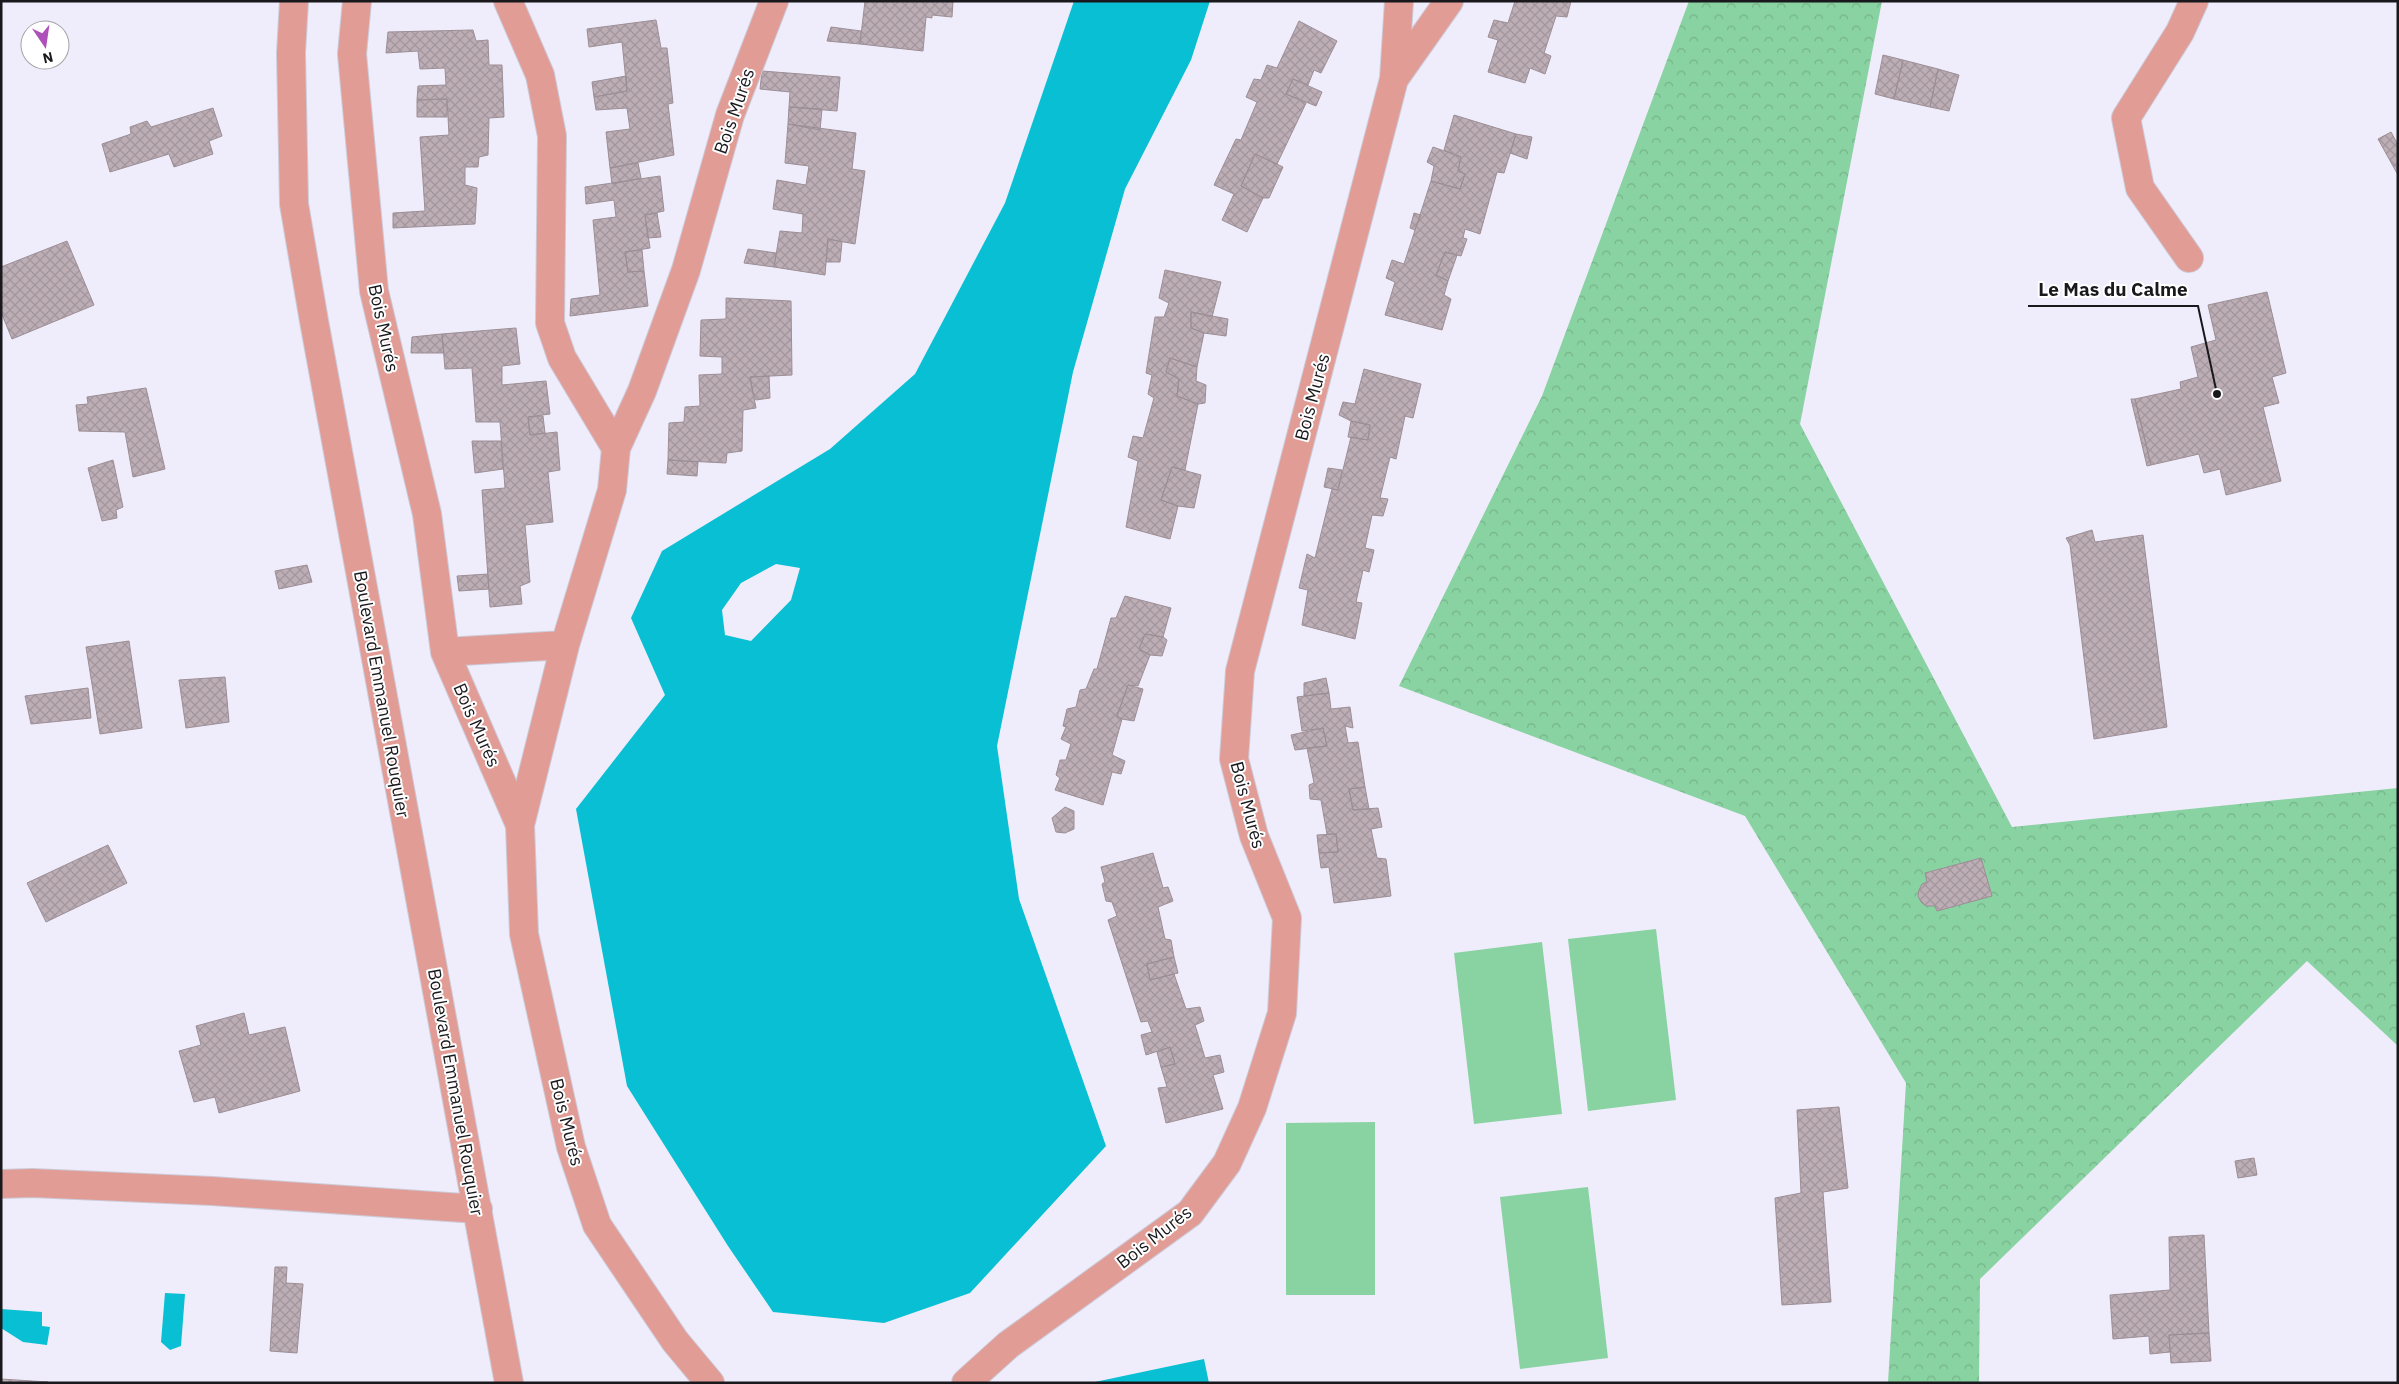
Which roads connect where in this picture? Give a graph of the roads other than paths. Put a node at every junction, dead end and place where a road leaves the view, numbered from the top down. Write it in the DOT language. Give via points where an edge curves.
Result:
graph roads {
  1 [pos="294,1"];
  2 [pos="357,1"];
  3 [pos="508,1"];
  4 [pos="774,1"];
  5 [pos="1399,1"];
  6 [pos="1449,1"];
  7 [pos="2194,1"];
  8 [pos="1394,79"];
  9 [pos="2189,258"];
  10 [pos="616,448"];
  11 [pos="565,645"];
  12 [pos="445,652"];
  13 [pos="520,825"];
  14 [pos="1,1184"];
  15 [pos="478,1209"];
  16 [pos="509,1383"];
  17 [pos="710,1383"];
  18 [pos="966,1383"];
  1 -- 15 [label="street, Boulevard Emmanuel Rouquier" via="290,53 294,204"];
  2 -- 12 [label="street, Bois Murés" via="352,54 374,291 427,514"];
  3 -- 10 [label="street" via="540,74 552,136 550,323 562,358"];
  4 -- 10 [label="street, Bois Murés" via="730,115 686,270 642,391"];
  5 -- 8 [label="street, Bois Murés"];
  6 -- 8 [label="street, Bois Murés"];
  7 -- 9 [label="street" via="2180,32 2126,118 2140,188"];
  8 -- 18 [label="street, Bois Murés" via="1240,671 1234,759 1254,836 1287,918 1282,1013 1252,1108 1227,1163 1190,1213 1008,1345"];
  10 -- 11 [label="street, Bois Murés" via="612,490"];
  11 -- 12 [label="street"];
  11 -- 13 [label="street, Bois Murés"];
  12 -- 13 [label="street, Bois Murés"];
  13 -- 17 [label="street, Bois Murés" via="524,934 571,1146 582,1181 597,1225 675,1341"];
  14 -- 15 [label="street" via="212,1191"];
  15 -- 16 [label="street, Boulevard Emmanuel Rouquier"];
}
